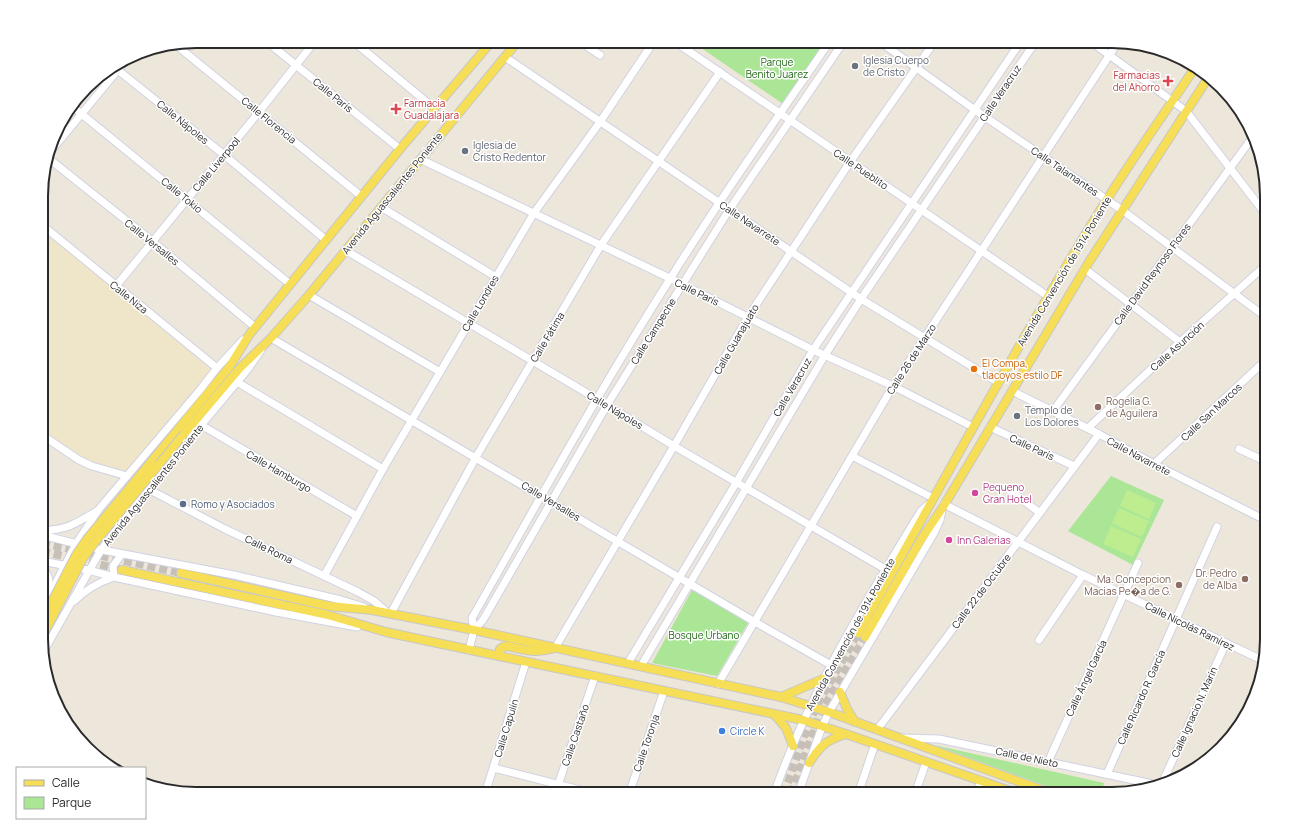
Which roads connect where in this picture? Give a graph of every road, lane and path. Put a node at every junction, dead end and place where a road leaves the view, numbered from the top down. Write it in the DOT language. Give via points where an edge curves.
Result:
graph roads {
  1 [pos="275,48"];
  2 [pos="309,48"];
  3 [pos="361,48"];
  4 [pos="487,48"];
  5 [pos="512,48"];
  6 [pos="589,48"];
  7 [pos="649,48"];
  8 [pos="684,48"];
  9 [pos="825,48"];
  10 [pos="839,48"];
  11 [pos="889,48"];
  12 [pos="930,48"];
  13 [pos="1016,48"];
  14 [pos="1031,48"];
  15 [pos="1100,48"];
  16 [pos="1114,48"];
  17 [pos="180,49"];
  18 [pos="1109,55"];
  19 [pos="600,56"];
  20 [pos="505,57"];
  21 [pos="296,65"];
  22 [pos="916,68"];
  23 [pos="118,71"];
  24 [pos="720,72"];
  25 [pos="1192,72"];
  26 [pos="111,75"];
  27 [pos="1206,82"];
  28 [pos="1173,101"];
  29 [pos="435,109"];
  30 [pos="76,110"];
  31 [pos="975,110"];
  32 [pos="1186,111"];
  33 [pos="258,112"];
  34 [pos="81,114"];
  35 [pos="780,114"];
  36 [pos="985,116"];
  37 [pos="969,119"];
  38 [pos="790,120"];
  39 [pos="600,122"];
  40 [pos="978,125"];
  41 [pos="1250,141"];
  42 [pos="58,142"];
  43 [pos="400,149"];
  44 [pos="223,154"];
  45 [pos="1043,156"];
  46 [pos="420,159"];
  47 [pos="52,161"];
  48 [pos="659,161"];
  49 [pos="850,162"];
  50 [pos="1230,168"];
  51 [pos="362,196"];
  52 [pos="186,199"];
  53 [pos="1107,200"];
  54 [pos="719,203"];
  55 [pos="912,204"];
  56 [pos="381,207"];
  57 [pos="1260,207"];
  58 [pos="729,210"];
  59 [pos="922,210"];
  60 [pos="1122,210"];
  61 [pos="534,213"];
  62 [pos="48,230"];
  63 [pos="326,240"];
  64 [pos="152,242"];
  65 [pos="601,245"];
  66 [pos="1172,248"];
  67 [pos="345,250"];
  68 [pos="791,251"];
  69 [pos="982,251"];
  70 [pos="1085,269"];
  71 [pos="1260,270"];
  72 [pos="496,277"];
  73 [pos="670,279"];
  74 [pos="290,284"];
  75 [pos="682,284"];
  76 [pos="116,286"];
  77 [pos="851,293"];
  78 [pos="1234,294"];
  79 [pos="309,295"];
  80 [pos="1049,297"];
  81 [pos="860,300"];
  82 [pos="1131,304"];
  83 [pos="1260,313"];
  84 [pos="748,317"];
  85 [pos="469,324"];
  86 [pos="255,327"];
  87 [pos="249,335"];
  88 [pos="271,338"];
  89 [pos="924,338"];
  90 [pos="1180,342"];
  91 [pos="264,344"];
  92 [pos="813,350"];
  93 [pos="825,355"];
  94 [pos="532,361"];
  95 [pos="1260,366"];
  96 [pos="217,368"];
  97 [pos="440,372"];
  98 [pos="237,382"];
  99 [pos="999,383"];
  100 [pos="893,386"];
  101 [pos="1012,390"];
  102 [pos="597,399"];
  103 [pos="607,405"];
  104 [pos="1053,411"];
  105 [pos="412,420"];
  106 [pos="201,425"];
  107 [pos="973,427"];
  108 [pos="990,427"];
  109 [pos="1088,428"];
  110 [pos="1099,434"];
  111 [pos="48,439"];
  112 [pos="674,446"];
  113 [pos="1239,449"];
  114 [pos="852,456"];
  115 [pos="476,457"];
  116 [pos="1260,458"];
  117 [pos="1154,464"];
  118 [pos="1074,466"];
  119 [pos="383,469"];
  120 [pos="127,476"];
  121 [pos="736,482"];
  122 [pos="746,488"];
  123 [pos="1007,488"];
  124 [pos="148,489"];
  125 [pos="114,492"];
  126 [pos="542,496"];
  127 [pos="932,501"];
  128 [pos="551,502"];
  129 [pos="944,505"];
  130 [pos="132,508"];
  131 [pos="99,509"];
  132 [pos="1040,513"];
  133 [pos="357,516"];
  134 [pos="1260,517"];
  135 [pos="812,526"];
  136 [pos="1217,527"];
  137 [pos="48,530"];
  138 [pos="48,537"];
  139 [pos="618,541"];
  140 [pos="1018,542"];
  141 [pos="76,544"];
  142 [pos="100,550"];
  143 [pos="122,554"];
  144 [pos="48,562"];
  145 [pos="1138,563"];
  146 [pos="66,565"];
  147 [pos="885,569"];
  148 [pos="88,570"];
  149 [pos="122,570"];
  150 [pos="181,572"];
  151 [pos="1083,575"];
  152 [pos="48,576"];
  153 [pos="324,576"];
  154 [pos="114,577"];
  155 [pos="679,577"];
  156 [pos="690,583"];
  157 [pos="48,595"];
  158 [pos="1125,595"];
  159 [pos="48,599"];
  160 [pos="48,600"];
  161 [pos="69,605"];
  162 [pos="48,609"];
  163 [pos="372,610"];
  164 [pos="389,613"];
  165 [pos="1175,619"];
  166 [pos="755,622"];
  167 [pos="48,625"];
  168 [pos="474,630"];
  169 [pos="386,632"];
  170 [pos="1039,640"];
  171 [pos="48,643"];
  172 [pos="1226,644"];
  173 [pos="555,648"];
  174 [pos="469,650"];
  175 [pos="499,656"];
  176 [pos="1259,659"];
  177 [pos="526,662"];
  178 [pos="628,663"];
  179 [pos="831,665"];
  180 [pos="641,666"];
  181 [pos="595,676"];
  182 [pos="823,679"];
  183 [pos="718,684"];
  184 [pos="664,691"];
  185 [pos="840,692"];
  186 [pos="781,697"];
  187 [pos="810,706"];
  188 [pos="829,712"];
  189 [pos="774,713"];
  190 [pos="803,720"];
  191 [pos="855,722"];
  192 [pos="822,727"];
  193 [pos="877,730"];
  194 [pos="846,734"];
  195 [pos="900,738"];
  196 [pos="875,744"];
  197 [pos="793,746"];
  198 [pos="926,762"];
  199 [pos="1048,762"];
  200 [pos="809,763"];
  201 [pos="494,768"];
  202 [pos="1107,774"];
  203 [pos="1165,777"];
  204 [pos="981,781"];
  205 [pos="1147,783"];
  206 [pos="558,785"];
  207 [pos="487,787"];
  208 [pos="566,787"];
  209 [pos="631,787"];
  210 [pos="777,787"];
  211 [pos="800,787"];
  212 [pos="860,787"];
  213 [pos="917,787"];
  214 [pos="979,787"];
  215 [pos="999,787"];
  216 [pos="1034,787"];
  1 -- 21 [label="street, Calle París"];
  2 -- 21 [label="street, Calle Liverpool"];
  3 -- 29 [label="street"];
  4 -- 29 [label="main road, Avenida Aguascalientes Poniente"];
  5 -- 20 [label="main road, Avenida Aguascalientes Poniente"];
  6 -- 19 [label="street"];
  7 -- 39 [label="street, Calle Londres"];
  8 -- 24 [label="street, Calle Pueblito"];
  9 -- 35 [label="street, Calle Campeche"];
  10 -- 38 [label="street, Calle Campeche"];
  11 -- 22 [label="street, Calle Talamantes"];
  12 -- 22 [label="street, Calle Guanajuato"];
  13 -- 31 [label="street, Calle Veracruz"];
  14 -- 36 [label="street, Calle Veracruz"];
  15 -- 18 [label="street"];
  16 -- 18 [label="street, Calle 26 de Marzo"];
  17 -- 33 [label="street, Calle Florencia"];
  18 -- 28 [label="street"];
  18 -- 45 [label="street, Calle 26 de Marzo"];
  20 -- 39 [label="street, Calle Navarrete"];
  20 -- 46 [label="main road, Avenida Aguascalientes Poniente"];
  21 -- 33 [label="street, Calle Liverpool"];
  21 -- 43 [label="street, Calle París"];
  22 -- 31 [label="street, Calle Talamantes"];
  22 -- 49 [label="street, Calle Guanajuato"];
  23 -- 44 [label="street, Calle Nápoles"];
  24 -- 35 [label="street, Calle Pueblito"];
  24 -- 48 [label="street, Calle Fátima"];
  25 -- 28 [label="main road, Avenida Convención de 1914 Poniente"];
  26 -- 34 [label="street"];
  27 -- 32 [label="main road, Avenida Convención de 1914 Poniente"];
  28 -- 32 [label="street"];
  28 -- 53 [label="main road, Avenida Convención de 1914 Poniente"];
  29 -- 43 [label="main road, Avenida Aguascalientes Poniente"];
  30 -- 34 [label="street, Calle Tokio"];
  31 -- 36 [label="street, Calle Talamantes"];
  31 -- 37 [label="street, Calle Veracruz"];
  32 -- 50 [label="street"];
  32 -- 60 [label="main road, Avenida Convención de 1914 Poniente"];
  33 -- 44 [label="street, Calle Liverpool"];
  33 -- 51 [label="street, Calle Florencia"];
  34 -- 42 [label="street"];
  34 -- 52 [label="street, Calle Tokio"];
  35 -- 38 [label="street, Calle Pueblito"];
  35 -- 54 [label="street, Calle Campeche"];
  36 -- 40 [label="street, Calle Veracruz"];
  36 -- 45 [label="street, Calle Talamantes"];
  37 -- 40 [label="street, Calle Veracruz"];
  37 -- 55 [label="street, Calle Veracruz"];
  38 -- 49 [label="street, Calle Pueblito"];
  38 -- 58 [label="street, Calle Campeche"];
  39 -- 48 [label="street, Calle Navarrete"];
  39 -- 61 [label="street, Calle Londres"];
  40 -- 59 [label="street, Calle Veracruz"];
  41 -- 50 [label="street, Calle David Reynoso Flores"];
  43 -- 51 [label="main road, Avenida Aguascalientes Poniente"];
  44 -- 52 [label="street, Calle Liverpool"];
  44 -- 63 [label="street, Calle Nápoles"];
  45 -- 53 [label="street, Calle Talamantes"];
  45 -- 69 [label="street, Calle 26 de Marzo"];
  46 -- 56 [label="main road, Avenida Aguascalientes Poniente"];
  46 -- 61 [label="street, Calle París"];
  47 -- 64 [label="street, Calle Versalles"];
  48 -- 54 [label="street, Calle Navarrete"];
  48 -- 65 [label="street, Calle Fátima"];
  49 -- 55 [label="street, Calle Pueblito"];
  49 -- 68 [label="street, Calle Guanajuato"];
  50 -- 57 [label="street"];
  50 -- 66 [label="street, Calle David Reynoso Flores"];
  51 -- 63 [label="main road, Avenida Aguascalientes Poniente"];
  52 -- 64 [label="street, Calle Liverpool"];
  52 -- 74 [label="street, Calle Tokio"];
  53 -- 60 [label="street, Calle Talamantes"];
  53 -- 80 [label="main road, Avenida Convención de 1914 Poniente"];
  54 -- 58 [label="street, Calle Navarrete"];
  54 -- 73 [label="street, Calle Campeche"];
  55 -- 59 [label="street, Calle Pueblito"];
  55 -- 77 [label="street, Calle Veracruz"];
  56 -- 67 [label="main road, Avenida Aguascalientes Poniente"];
  56 -- 72 [label="street"];
  58 -- 68 [label="street, Calle Navarrete"];
  58 -- 75 [label="street, Calle Campeche"];
  59 -- 69 [label="street, Calle Pueblito"];
  59 -- 81 [label="street, Calle Veracruz"];
  60 -- 66 [label="street, Calle Talamantes"];
  60 -- 70 [label="main road, Avenida Convención de 1914 Poniente"];
  61 -- 65 [label="street, Calle París"];
  61 -- 72 [label="street, Calle Londres"];
  62 -- 76 [label="street, Calle Niza"];
  63 -- 74 [label="main road, Avenida Aguascalientes Poniente"];
  64 -- 76 [label="street, Calle Liverpool"];
  64 -- 86 [label="street, Calle Versalles"];
  65 -- 73 [label="street, Calle París"];
  65 -- 94 [label="street, Calle Fátima"];
  66 -- 78 [label="street, Calle Talamantes"];
  66 -- 82 [label="street, Calle David Reynoso Flores"];
  67 -- 79 [label="main road, Avenida Aguascalientes Poniente"];
  67 -- 85 [label="street, Calle Nápoles"];
  68 -- 77 [label="street, Calle Navarrete"];
  68 -- 84 [label="street, Calle Guanajuato"];
  69 -- 80 [label="street, Calle Pueblito"];
  69 -- 89 [label="street, Calle 26 de Marzo"];
  70 -- 82 [label="street"];
  70 -- 101 [label="main road, Avenida Convención de 1914 Poniente"];
  71 -- 78 [label="street, Calle Asunción"];
  72 -- 85 [label="street, Calle Londres"];
  73 -- 75 [label="street, Calle París"];
  73 -- 102 [label="street, Calle Campeche"];
  74 -- 86 [label="main road, Avenida Aguascalientes Poniente"];
  75 -- 84 [label="street, Calle París"];
  75 -- 103 [label="street, Calle Campeche"];
  76 -- 96 [label="street, Calle Niza"];
  77 -- 81 [label="street, Calle Navarrete"];
  77 -- 92 [label="street, Calle Veracruz"];
  78 -- 83 [label="street, Calle Talamantes"];
  78 -- 90 [label="street, Calle Asunción"];
  79 -- 88 [label="main road, Avenida Aguascalientes Poniente"];
  79 -- 97 [label="street"];
  80 -- 99 [label="main road, Avenida Convención de 1914 Poniente"];
  81 -- 89 [label="street, Calle Navarrete"];
  81 -- 93 [label="street, Calle Veracruz"];
  82 -- 90 [label="street"];
  82 -- 104 [label="street, Calle David Reynoso Flores"];
  84 -- 92 [label="street, Calle París"];
  84 -- 112 [label="street, Calle Guanajuato"];
  85 -- 94 [label="street, Calle Nápoles"];
  85 -- 97 [label="street, Calle Londres"];
  86 -- 87 [label="main road, Avenida Aguascalientes Poniente"];
  87 -- 96 [label="street, Avenida Aguascalientes Poniente"];
  87 -- 162 [label="main road, Avenida Aguascalientes Poniente, bridge" via="230,366 87,539"];
  88 -- 91 [label="main road, Avenida Aguascalientes Poniente"];
  88 -- 105 [label="street, Calle Versalles"];
  89 -- 99 [label="street, Calle Navarrete"];
  89 -- 100 [label="street, Calle 26 de Marzo"];
  90 -- 109 [label="street, Calle Asunción"];
  91 -- 98 [label="street, Avenida Aguascalientes Poniente"];
  91 -- 167 [label="main road, Avenida Aguascalientes Poniente, bridge" via="240,368 95,542 83,558"];
  92 -- 93 [label="street, Calle París"];
  92 -- 121 [label="street, Calle Veracruz"];
  93 -- 100 [label="street, Calle París"];
  93 -- 122 [label="street, Calle Veracruz"];
  94 -- 102 [label="street, Calle Nápoles"];
  94 -- 115 [label="street, Calle Fátima"];
  95 -- 117 [label="street, Calle San Marcos"];
  96 -- 120 [label="street, Avenida Aguascalientes Poniente"];
  97 -- 105 [label="street, Calle Londres"];
  98 -- 106 [label="street, Avenida Aguascalientes Poniente"];
  98 -- 119 [label="street"];
  99 -- 107 [label="main road, Avenida Convención de 1914 Poniente"];
  100 -- 107 [label="street, Calle París"];
  100 -- 114 [label="street, Calle 26 de Marzo"];
  101 -- 104 [label="street, Calle Navarrete"];
  101 -- 108 [label="main road, Avenida Convención de 1914 Poniente"];
  102 -- 103 [label="street, Calle Nápoles"];
  102 -- 126 [label="street, Calle Campeche"];
  103 -- 112 [label="street, Calle Nápoles"];
  103 -- 128 [label="street, Calle Campeche"];
  104 -- 109 [label="street, Calle Navarrete"];
  105 -- 115 [label="street, Calle Versalles"];
  105 -- 119 [label="street, Calle Londres"];
  106 -- 124 [label="street, Avenida Aguascalientes Poniente"];
  106 -- 133 [label="street, Calle Hamburgo"];
  107 -- 127 [label="main road, Avenida Convención de 1914 Poniente"];
  108 -- 118 [label="street, Calle París"];
  108 -- 129 [label="main road, Avenida Convención de 1914 Poniente"];
  109 -- 110 [label="street, Calle Navarrete"];
  110 -- 117 [label="street, Calle Navarrete"];
  110 -- 118 [label="street, Calle 22 de Octubre"];
  111 -- 120 [label="street" via="79,460"];
  112 -- 121 [label="street, Calle Nápoles"];
  112 -- 139 [label="street, Calle Guanajuato"];
  113 -- 116 [label="street"];
  114 -- 127 [label="street"];
  114 -- 135 [label="street, Calle 26 de Marzo"];
  115 -- 126 [label="street, Calle Versalles"];
  115 -- 164 [label="street, Calle Fátima"];
  117 -- 134 [label="street, Calle Navarrete"];
  118 -- 132 [label="street, Calle 22 de Octubre"];
  119 -- 133 [label="street, Calle Londres"];
  120 -- 125 [label="street, Avenida Aguascalientes Poniente"];
  121 -- 122 [label="street, Calle Nápoles"];
  121 -- 155 [label="street, Calle Veracruz"];
  122 -- 135 [label="street, Calle Nápoles"];
  122 -- 156 [label="street, Calle Veracruz"];
  123 -- 132 [label="street"];
  124 -- 130 [label="street, Avenida Aguascalientes Poniente"];
  124 -- 153 [label="street, Calle Roma"];
  125 -- 130 [label="street" via="121,505"];
  125 -- 131 [label="street, Avenida Aguascalientes Poniente"];
  126 -- 128 [label="street, Calle Versalles"];
  126 -- 168 [label="street, Calle Campeche" via="472,618"];
  127 -- 129 [label="main road, Avenida Convención de 1914 Poniente" via="861,635"];
  127 -- 147 [label="street, Avenida Convención de 1914 Poniente" via="916,518"];
  128 -- 139 [label="street, Calle Versalles"];
  128 -- 168 [label="street, Calle Campeche" via="483,620"];
  129 -- 140 [label="street, Calle Nicolás Ramírez"];
  129 -- 185 [label="street, Avenida Convención de 1914 Poniente" via="934,533"];
  130 -- 142 [label="street, Avenida Aguascalientes Poniente"];
  131 -- 137 [label="street" via="74,525"];
  131 -- 141 [label="street, Avenida Aguascalientes Poniente"];
  132 -- 140 [label="street, Calle 22 de Octubre"];
  133 -- 153 [label="street, Calle Londres"];
  135 -- 147 [label="street, Calle Nápoles"];
  135 -- 166 [label="street, Calle 26 de Marzo"];
  136 -- 165 [label="street, Calle Ricardo R. García"];
  138 -- 141 [label="street"];
  139 -- 155 [label="street, Calle Versalles"];
  139 -- 173 [label="street, Calle Guanajuato"];
  140 -- 151 [label="street, Calle Nicolás Ramírez"];
  140 -- 193 [label="street, Calle 22 de Octubre"];
  141 -- 142 [label="street"];
  141 -- 146 [label="street, Avenida Aguascalientes Poniente"];
  142 -- 143 [label="street"];
  142 -- 148 [label="street, Avenida Aguascalientes Poniente"];
  143 -- 154 [label="street" via="114,566"];
  143 -- 163 [label="street" via="241,577 341,600"];
  144 -- 146 [label="street"];
  145 -- 158 [label="street, Calle Ángel García"];
  146 -- 148 [label="street"];
  146 -- 159 [label="street, Avenida Aguascalientes Poniente"];
  147 -- 179 [label="street, Avenida Convención de 1914 Poniente"];
  148 -- 154 [label="street"];
  148 -- 161 [label="street, Avenida Aguascalientes Poniente"];
  149 -- 169 [label="main road" via="328,615"];
  150 -- 163 [label="main road" via="329,606"];
  151 -- 158 [label="street, Calle Nicolás Ramírez"];
  151 -- 170 [label="street"];
  152 -- 157 [label="street"];
  153 -- 164 [label="street, Calle Roma" via="374,601"];
  154 -- 161 [label="street" via="97,584"];
  154 -- 169 [label="street" via="276,612"];
  155 -- 156 [label="street, Calle Versalles"];
  155 -- 178 [label="street, Calle Veracruz"];
  156 -- 166 [label="street, Calle Versalles"];
  156 -- 180 [label="street, Calle Veracruz"];
  158 -- 165 [label="street, Calle Nicolás Ramírez"];
  158 -- 199 [label="street, Calle Ángel García"];
  160 -- 161 [label="street" via="61,591 68,595"];
  161 -- 171 [label="street, Avenida Aguascalientes Poniente"];
  163 -- 164 [label="main road"];
  164 -- 168 [label="main road"];
  165 -- 172 [label="street, Calle Nicolás Ramírez"];
  165 -- 202 [label="street, Calle Ricardo R. García"];
  166 -- 179 [label="street, Calle Versalles"];
  166 -- 183 [label="street, Calle 26 de Marzo"];
  168 -- 173 [label="main road"];
  168 -- 174 [label="street, Calle Campeche"];
  169 -- 174 [label="main road"];
  172 -- 176 [label="street, Calle Nicolás Ramírez"];
  172 -- 203 [label="street, Calle Ignacio N. Marín"];
  173 -- 175 [label="main road" via="535,652 507,646 500,649"];
  173 -- 178 [label="main road"];
  174 -- 175 [label="main road"];
  175 -- 177 [label="main road"];
  177 -- 181 [label="main road"];
  177 -- 201 [label="street, Calle Capulín"];
  178 -- 180 [label="main road"];
  179 -- 182 [label="street, Avenida Convención de 1914 Poniente"];
  180 -- 183 [label="main road"];
  181 -- 184 [label="main road"];
  181 -- 206 [label="street, Calle Castaño"];
  182 -- 186 [label="main road"];
  182 -- 187 [label="street, Avenida Convención de 1914 Poniente"];
  183 -- 186 [label="main road"];
  184 -- 189 [label="main road"];
  184 -- 209 [label="street, Calle Toronja"];
  185 -- 188 [label="street, Avenida Convención de 1914 Poniente"];
  185 -- 191 [label="main road" via="846,709"];
  186 -- 187 [label="main road"];
  187 -- 188 [label="main road"];
  187 -- 190 [label="street, Avenida Convención de 1914 Poniente"];
  188 -- 191 [label="main road"];
  188 -- 192 [label="street, Avenida Convención de 1914 Poniente"];
  189 -- 190 [label="main road"];
  189 -- 197 [label="main road" via="786,728"];
  190 -- 192 [label="main road"];
  190 -- 197 [label="street, Avenida Convención de 1914 Poniente"];
  191 -- 193 [label="main road"];
  192 -- 194 [label="main road"];
  192 -- 200 [label="street, Avenida Convención de 1914 Poniente"];
  193 -- 195 [label="main road"];
  194 -- 196 [label="main road"];
  194 -- 200 [label="main road" via="822,745"];
  195 -- 199 [label="street, Calle de Nieto" via="939,739"];
  195 -- 216 [label="main road"];
  196 -- 198 [label="main road"];
  196 -- 212 [label="street"];
  197 -- 210 [label="street, Avenida Convención de 1914 Poniente"];
  198 -- 204 [label="main road"];
  198 -- 213 [label="street"];
  199 -- 202 [label="street, Calle de Nieto"];
  200 -- 211 [label="street, Avenida Convención de 1914 Poniente"];
  201 -- 206 [label="street"];
  201 -- 207 [label="street, Calle Capulín"];
  202 -- 205 [label="street, Calle de Nieto"];
  204 -- 214 [label="street"];
  204 -- 215 [label="main road"];
  206 -- 208 [label="street"];
}
